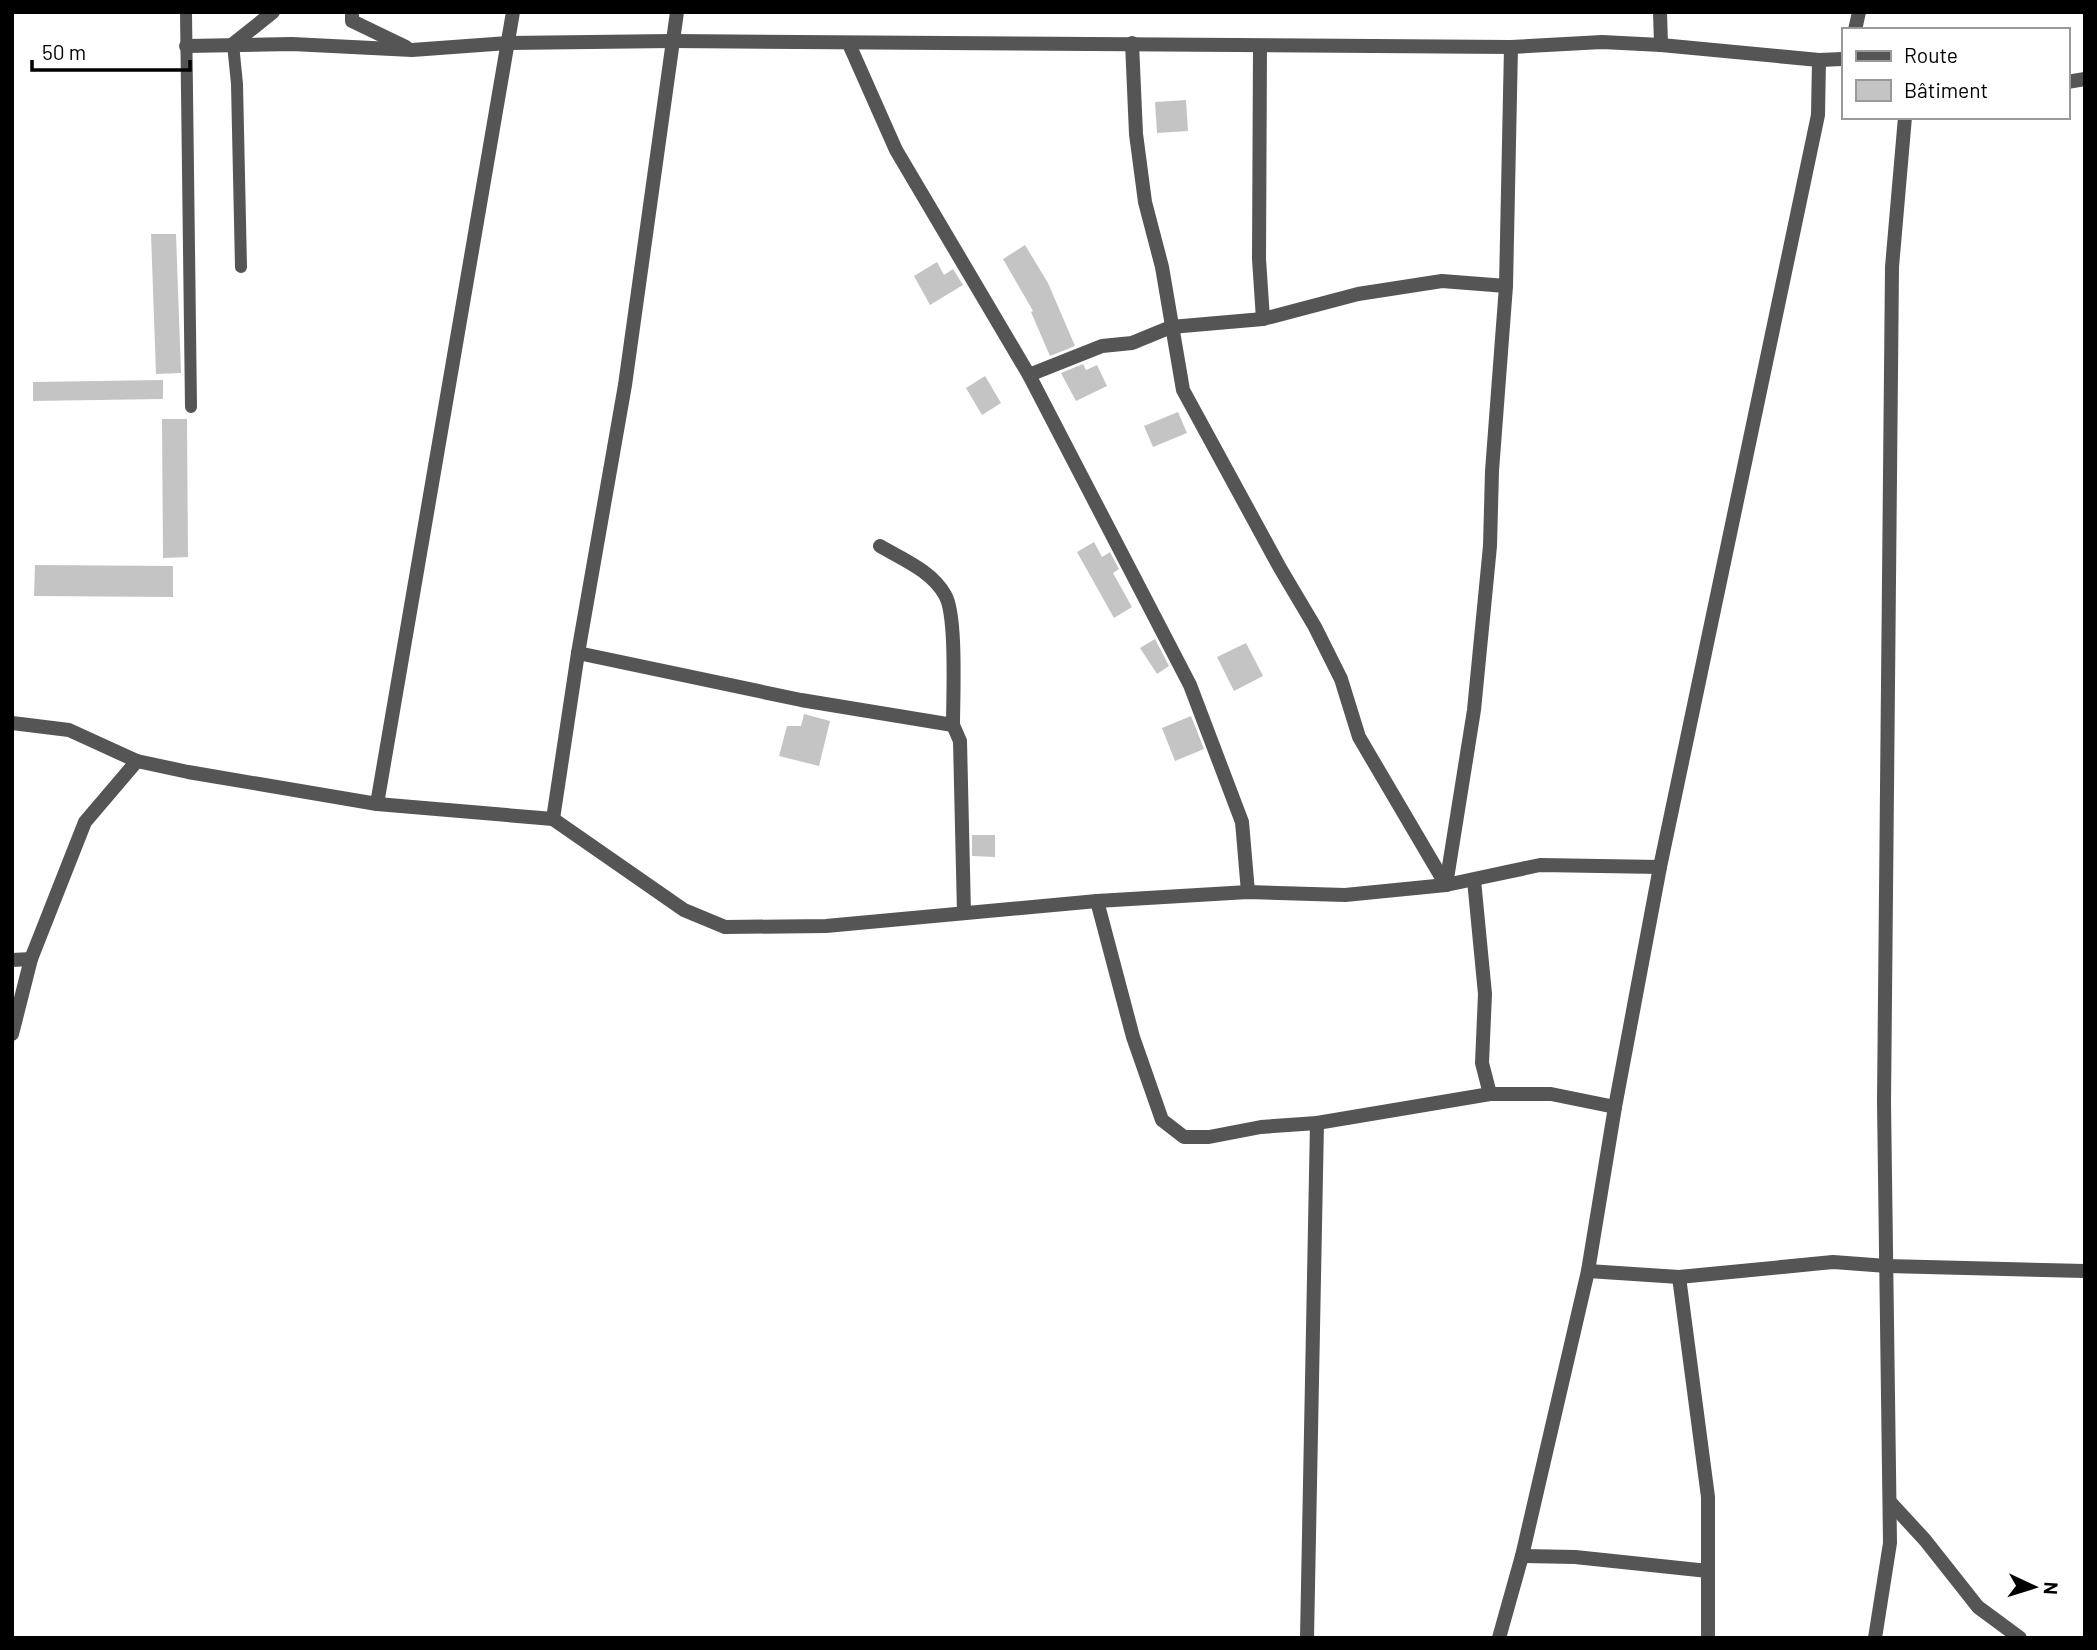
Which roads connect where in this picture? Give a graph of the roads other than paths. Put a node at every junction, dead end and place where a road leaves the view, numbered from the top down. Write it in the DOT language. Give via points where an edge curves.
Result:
graph roads {
  1 [pos="186,12"];
  2 [pos="274,12"];
  3 [pos="352,12"];
  4 [pos="513,12"];
  5 [pos="677,12"];
  6 [pos="1660,12"];
  7 [pos="672,41"];
  8 [pos="508,43"];
  9 [pos="1132,43"];
  10 [pos="233,44"];
  11 [pos="849,44"];
  12 [pos="1661,45"];
  13 [pos="186,46"];
  14 [pos="1260,46"];
  15 [pos="1511,47"];
  16 [pos="412,50"];
  17 [pos="1842,59"];
  18 [pos="1819,60"];
  19 [pos="1905,119"];
  20 [pos="241,267"];
  21 [pos="1506,286"];
  22 [pos="1263,319"];
  23 [pos="1171,327"];
  24 [pos="1029,375"];
  25 [pos="191,407"];
  26 [pos="880,546"];
  27 [pos="578,653"];
  28 [pos="12,723"];
  29 [pos="953,725"];
  30 [pos="137,761"];
  31 [pos="377,804"];
  32 [pos="553,819"];
  33 [pos="1660,867"];
  34 [pos="1474,880"];
  35 [pos="1446,885"];
  36 [pos="1248,892"];
  37 [pos="1097,901"];
  38 [pos="964,913"];
  39 [pos="32,959"];
  40 [pos="12,960"];
  41 [pos="12,1034"];
  42 [pos="1490,1094"];
  43 [pos="1615,1107"];
  44 [pos="1317,1123"];
  45 [pos="1887,1266"];
  46 [pos="1588,1270"];
  47 [pos="2085,1271"];
  48 [pos="1679,1277"];
  49 [pos="1890,1502"];
  50 [pos="1521,1556"];
  51 [pos="1708,1571"];
  52 [pos="1307,1638"];
  53 [pos="1499,1638"];
  54 [pos="1708,1638"];
  55 [pos="1875,1638"];
  56 [pos="2020,1638"];
  1 -- 13 [label="lane"];
  2 -- 10 [label="street"];
  3 -- 16 [label="street" via="352,20"];
  4 -- 8 [label="street"];
  5 -- 7 [label="street"];
  6 -- 12 [label="street"];
  7 -- 8 [label="street"];
  7 -- 11 [label="street"];
  7 -- 27 [label="street" via="625,384"];
  8 -- 16 [label="street"];
  8 -- 31 [label="street"];
  9 -- 11 [label="street"];
  9 -- 14 [label="street"];
  9 -- 23 [label="street" via="1139,161"];
  10 -- 13 [label="street"];
  10 -- 16 [label="street"];
  10 -- 20 [label="lane"];
  11 -- 24 [label="street" via="896,150"];
  12 -- 15 [label="street"];
  12 -- 18 [label="street"];
  13 -- 25 [label="lane"];
  14 -- 15 [label="street"];
  14 -- 22 [label="street"];
  15 -- 21 [label="street"];
  17 -- 18 [label="street"];
  18 -- 33 [label="street" via="1818,115"];
  19 -- 45 [label="street" via="1892,267 1884,1102"];
  21 -- 22 [label="street" via="1442,281 1358,294"];
  21 -- 35 [label="street" via="1474,710"];
  22 -- 23 [label="street"];
  23 -- 24 [label="street" via="1132,343 1102,346"];
  23 -- 35 [label="street" via="1183,390 1315,627 1341,679 1359,737"];
  24 -- 36 [label="street" via="1190,685 1242,822"];
  26 -- 29 [label="street" via="913,565 946,596 951,616"];
  27 -- 29 [label="street"];
  27 -- 32 [label="street"];
  28 -- 30 [label="street" via="69,730"];
  29 -- 38 [label="street" via="960,741"];
  30 -- 31 [label="street"];
  30 -- 39 [label="street" via="85,822"];
  31 -- 32 [label="street"];
  32 -- 38 [label="street" via="684,909 725,927 826,926"];
  33 -- 34 [label="street" via="1540,865"];
  33 -- 43 [label="street"];
  34 -- 35 [label="street"];
  34 -- 42 [label="street" via="1485,994 1482,1063"];
  35 -- 36 [label="street" via="1345,895"];
  36 -- 37 [label="street"];
  37 -- 38 [label="street"];
  37 -- 44 [label="street" via="1133,1037 1163,1120 1184,1137"];
  39 -- 40 [label="street"];
  39 -- 41 [label="street"];
  42 -- 43 [label="street" via="1551,1094"];
  42 -- 44 [label="street"];
  43 -- 46 [label="street"];
  44 -- 52 [label="street"];
  45 -- 47 [label="street"];
  45 -- 48 [label="street" via="1833,1262"];
  45 -- 49 [label="street"];
  46 -- 48 [label="street"];
  46 -- 50 [label="street"];
  48 -- 51 [label="street" via="1708,1497"];
  49 -- 55 [label="street" via="1890,1543"];
  49 -- 56 [label="street" via="1978,1607"];
  50 -- 51 [label="street"];
  50 -- 53 [label="street"];
  51 -- 54 [label="street"];
}
